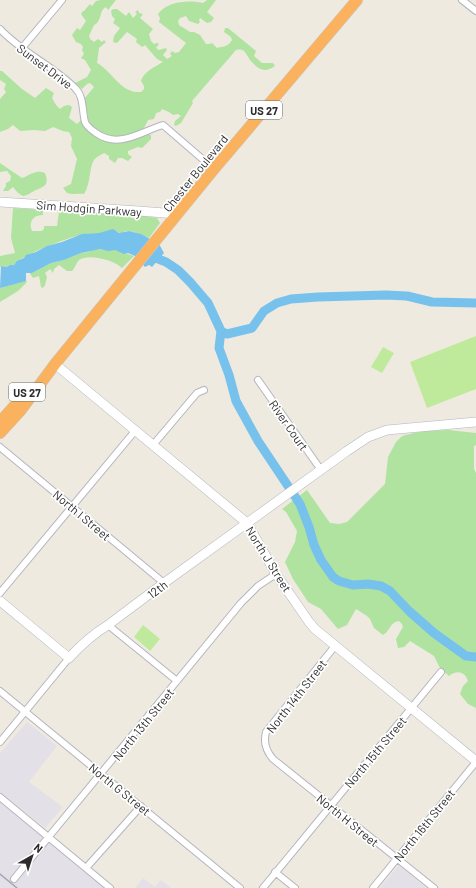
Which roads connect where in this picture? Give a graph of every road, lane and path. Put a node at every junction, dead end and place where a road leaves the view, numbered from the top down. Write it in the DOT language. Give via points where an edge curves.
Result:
graph roads {
  1 [pos="62,0"];
  2 [pos="356,0"];
  3 [pos="462,0"];
  4 [pos="476,11"];
  5 [pos="0,29"];
  6 [pos="22,48"];
  7 [pos="214,169"];
  8 [pos="0,202"];
  9 [pos="175,218"];
  10 [pos="55,364"];
  11 [pos="258,380"];
  12 [pos="204,390"];
  13 [pos="0,422"];
  14 [pos="476,422"];
  15 [pos="135,431"];
  16 [pos="0,433"];
  17 [pos="153,445"];
  18 [pos="0,447"];
  19 [pos="321,470"];
  20 [pos="71,506"];
  21 [pos="247,523"];
  22 [pos="276,574"];
  23 [pos="164,583"];
  24 [pos="0,593"];
  25 [pos="0,601"];
  26 [pos="108,625"];
  27 [pos="335,646"];
  28 [pos="69,658"];
  29 [pos="441,672"];
  30 [pos="177,681"];
  31 [pos="0,691"];
  32 [pos="411,708"];
  33 [pos="25,712"];
  34 [pos="0,742"];
  35 [pos="266,748"];
  36 [pos="476,762"];
  37 [pos="101,774"];
  38 [pos="0,797"];
  39 [pos="141,806"];
  40 [pos="330,806"];
  41 [pos="48,837"];
  42 [pos="397,858"];
  43 [pos="86,868"];
  44 [pos="275,872"];
  45 [pos="14,879"];
  46 [pos="110,888"];
  47 [pos="240,888"];
  48 [pos="262,888"];
  49 [pos="295,888"];
  50 [pos="373,888"];
  51 [pos="434,888"];
  1 -- 6 [label="street"];
  2 -- 7 [label="highway, Chester Boulevard / US 27"];
  3 -- 4 [label="street"];
  5 -- 6 [label="street, Sunset Drive"];
  6 -- 7 [label="street, Sunset Drive" via="75,88 80,96 85,122 96,133 119,140 163,125"];
  7 -- 9 [label="highway, Chester Boulevard / US 27"];
  8 -- 9 [label="street, Sim Hodgin Parkway" via="140,210"];
  9 -- 10 [label="highway, Chester Boulevard / US 27"];
  10 -- 13 [label="highway, Chester Boulevard / US 27"];
  10 -- 15 [label="street, North J Street"];
  10 -- 16 [label="highway, Chester Boulevard / US 27" via="21,410"];
  11 -- 19 [label="street, River Court"];
  12 -- 17 [label="street" via="197,393"];
  14 -- 19 [label="street, 12th" via="396,428 380,432 368,437"];
  15 -- 17 [label="street, North J Street"];
  15 -- 20 [label="street"];
  17 -- 21 [label="street, North J Street"];
  18 -- 20 [label="street, North I Street"];
  19 -- 21 [label="street, 12th"];
  20 -- 23 [label="street, North I Street"];
  20 -- 24 [label="street"];
  21 -- 22 [label="street, North J Street"];
  21 -- 23 [label="street, 12th"];
  22 -- 27 [label="street, North J Street" via="309,622"];
  22 -- 30 [label="street, North 13th Street" via="252,591"];
  23 -- 26 [label="street, 12th"];
  25 -- 28 [label="street"];
  26 -- 28 [label="street, 12th"];
  26 -- 30 [label="street"];
  27 -- 32 [label="street, North J Street"];
  27 -- 35 [label="street, North 14th Street" via="266,732"];
  28 -- 33 [label="street"];
  29 -- 32 [label="street, North 15th Street"];
  30 -- 37 [label="street, North 13th Street"];
  31 -- 33 [label="street, North G Street"];
  32 -- 36 [label="street, North J Street"];
  32 -- 40 [label="street, North 15th Street"];
  33 -- 34 [label="street"];
  33 -- 37 [label="street, North G Street"];
  35 -- 40 [label="street, North H Street" via="273,759"];
  36 -- 42 [label="street, North 16th Street"];
  37 -- 39 [label="street, North G Street"];
  37 -- 41 [label="street, North 13th Street"];
  38 -- 41 [label="street"];
  39 -- 43 [label="street"];
  39 -- 47 [label="street, North G Street"];
  40 -- 42 [label="street, North H Street"];
  40 -- 44 [label="street, North 15th Street"];
  41 -- 43 [label="street"];
  41 -- 45 [label="street, North 13th Street"];
  42 -- 50 [label="street, North 16th Street"];
  42 -- 51 [label="street, North H Street"];
  43 -- 46 [label="street"];
  44 -- 48 [label="street, North 15th Street"];
  44 -- 49 [label="street"];
}
